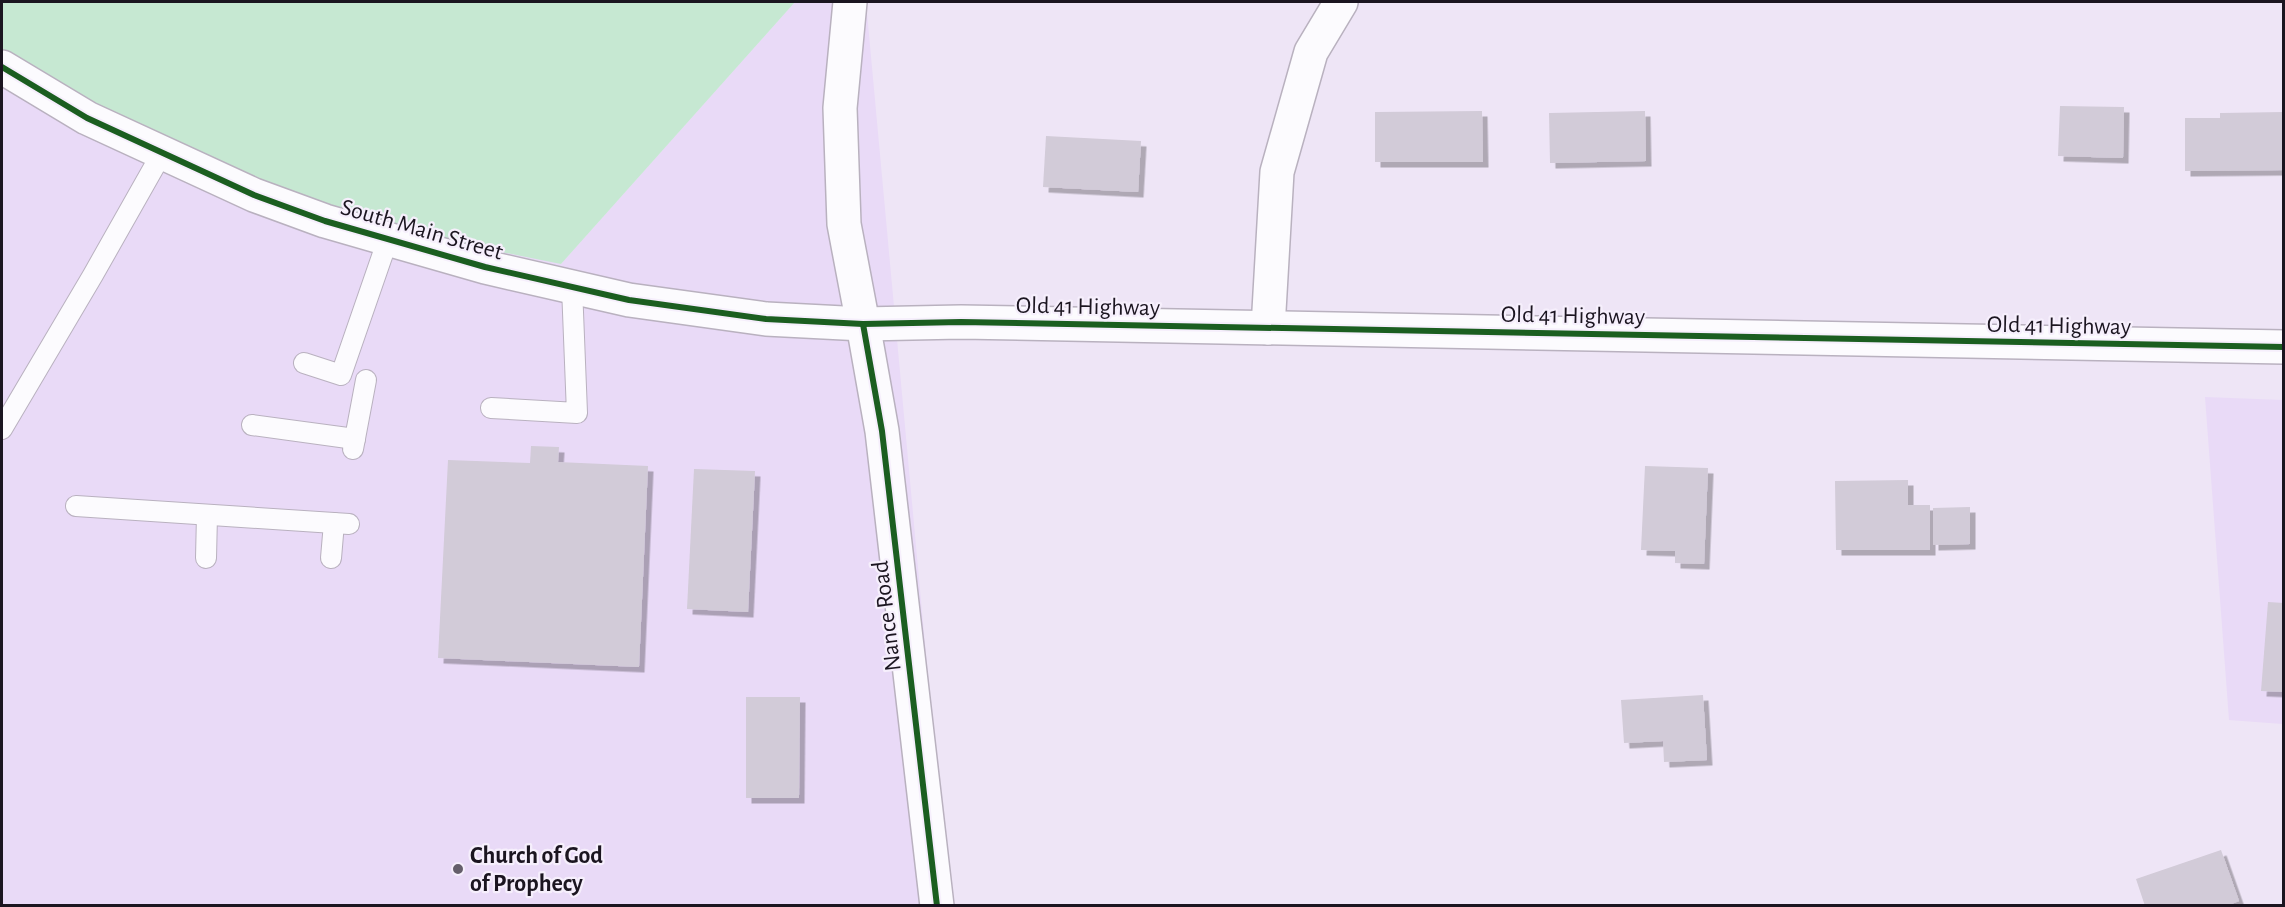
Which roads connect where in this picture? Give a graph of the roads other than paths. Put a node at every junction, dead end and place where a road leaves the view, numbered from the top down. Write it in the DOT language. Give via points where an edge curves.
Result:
graph roads {
  1 [pos="850,2"];
  2 [pos="1341,2"];
  3 [pos="2,67"];
  4 [pos="162,153"];
  5 [pos="388,239"];
  6 [pos="572,287"];
  7 [pos="863,324"];
  8 [pos="1268,328"];
  9 [pos="2283,347"];
  10 [pos="304,363"];
  11 [pos="366,380"];
  12 [pos="491,408"];
  13 [pos="252,424"];
  14 [pos="2,429"];
  15 [pos="76,506"];
  16 [pos="207,515"];
  17 [pos="206,558"];
  18 [pos="331,558"];
  19 [pos="937,906"];
  1 -- 7 [label="main road, Nance Road" via="840,108 844,224"];
  2 -- 8 [label="main road" via="1311,52 1277,172"];
  3 -- 4 [label="main road, South Main Street" via="87,118"];
  4 -- 5 [label="main road, South Main Street" via="254,195"];
  4 -- 14 [label="lane"];
  5 -- 6 [label="main road, South Main Street"];
  5 -- 10 [label="lane" via="341,375"];
  6 -- 7 [label="main road, South Main Street" via="629,300 766,319"];
  6 -- 12 [label="lane" via="577,413"];
  7 -- 8 [label="main road, Old 41 Highway"];
  7 -- 19 [label="main road, Nance Road" via="883,442"];
  8 -- 9 [label="main road, Old 41 Highway"];
  11 -- 13 [label="lane" via="354,444"];
  15 -- 16 [label="lane"];
  16 -- 17 [label="lane"];
  16 -- 18 [label="lane" via="342,524"];
}
